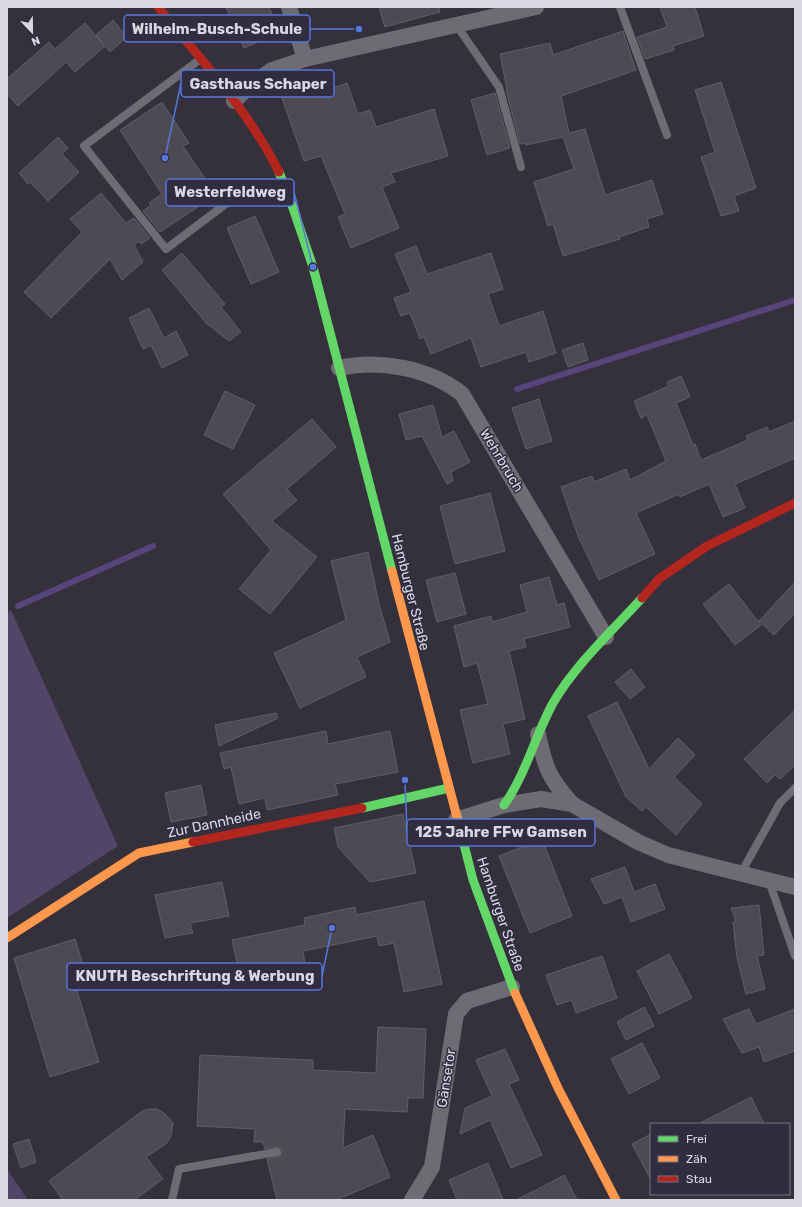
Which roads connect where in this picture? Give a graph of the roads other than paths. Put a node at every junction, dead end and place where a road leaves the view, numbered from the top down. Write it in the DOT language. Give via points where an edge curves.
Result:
graph roads {
  1 [pos="158,7"];
  2 [pos="289,7"];
  3 [pos="536,7"];
  4 [pos="620,7"];
  5 [pos="457,26"];
  6 [pos="200,59"];
  7 [pos="305,60"];
  8 [pos="234,101"];
  9 [pos="667,135"];
  10 [pos="521,167"];
  11 [pos="283,182"];
  12 [pos="339,368"];
  13 [pos="795,503"];
  14 [pos="606,637"];
  15 [pos="538,734"];
  16 [pos="449,788"];
  17 [pos="795,788"];
  18 [pos="572,804"];
  19 [pos="504,805"];
  20 [pos="456,820"];
  21 [pos="741,873"];
  22 [pos="769,881"];
  23 [pos="795,888"];
  24 [pos="7,938"];
  25 [pos="795,956"];
  26 [pos="512,987"];
  27 [pos="277,1152"];
  28 [pos="172,1200"];
  29 [pos="412,1200"];
  30 [pos="616,1200"];
  1 -- 6 [label="street, Hamburger Straße"];
  2 -- 7 [label="street"];
  3 -- 5 [label="street"];
  4 -- 9 [label="lane"];
  5 -- 7 [label="street"];
  5 -- 10 [label="lane" via="499,87"];
  6 -- 8 [label="street, Hamburger Straße"];
  6 -- 11 [label="lane" via="84,146 166,249 227,203"];
  7 -- 8 [label="street" via="272,70"];
  8 -- 11 [label="street, Hamburger Straße" via="265,146"];
  11 -- 12 [label="street, Hamburger Straße" via="313,267"];
  12 -- 14 [label="street, Wehrbruch" via="357,364 398,366 433,378 462,394"];
  12 -- 16 [label="street, Hamburger Straße"];
  13 -- 14 [label="street" via="707,546 660,578"];
  14 -- 15 [label="street" via="577,670 554,702"];
  15 -- 18 [label="street" via="544,761 554,784"];
  15 -- 19 [label="street" via="516,788"];
  16 -- 20 [label="street, Hamburger Straße"];
  16 -- 24 [label="street, Zur Dannheide" via="139,853"];
  17 -- 21 [label="lane" via="780,803"];
  18 -- 19 [label="street" via="541,799"];
  18 -- 21 [label="street" via="638,842 668,855"];
  19 -- 20 [label="street"];
  20 -- 26 [label="street, Hamburger Straße" via="473,880"];
  21 -- 22 [label="street"];
  22 -- 23 [label="street"];
  22 -- 25 [label="lane"];
  26 -- 29 [label="street, Gänsetor" via="467,1001 456,1014 432,1167"];
  26 -- 30 [label="street, Hamburger Straße" via="571,1116"];
  27 -- 28 [label="lane" via="179,1169"];
}
